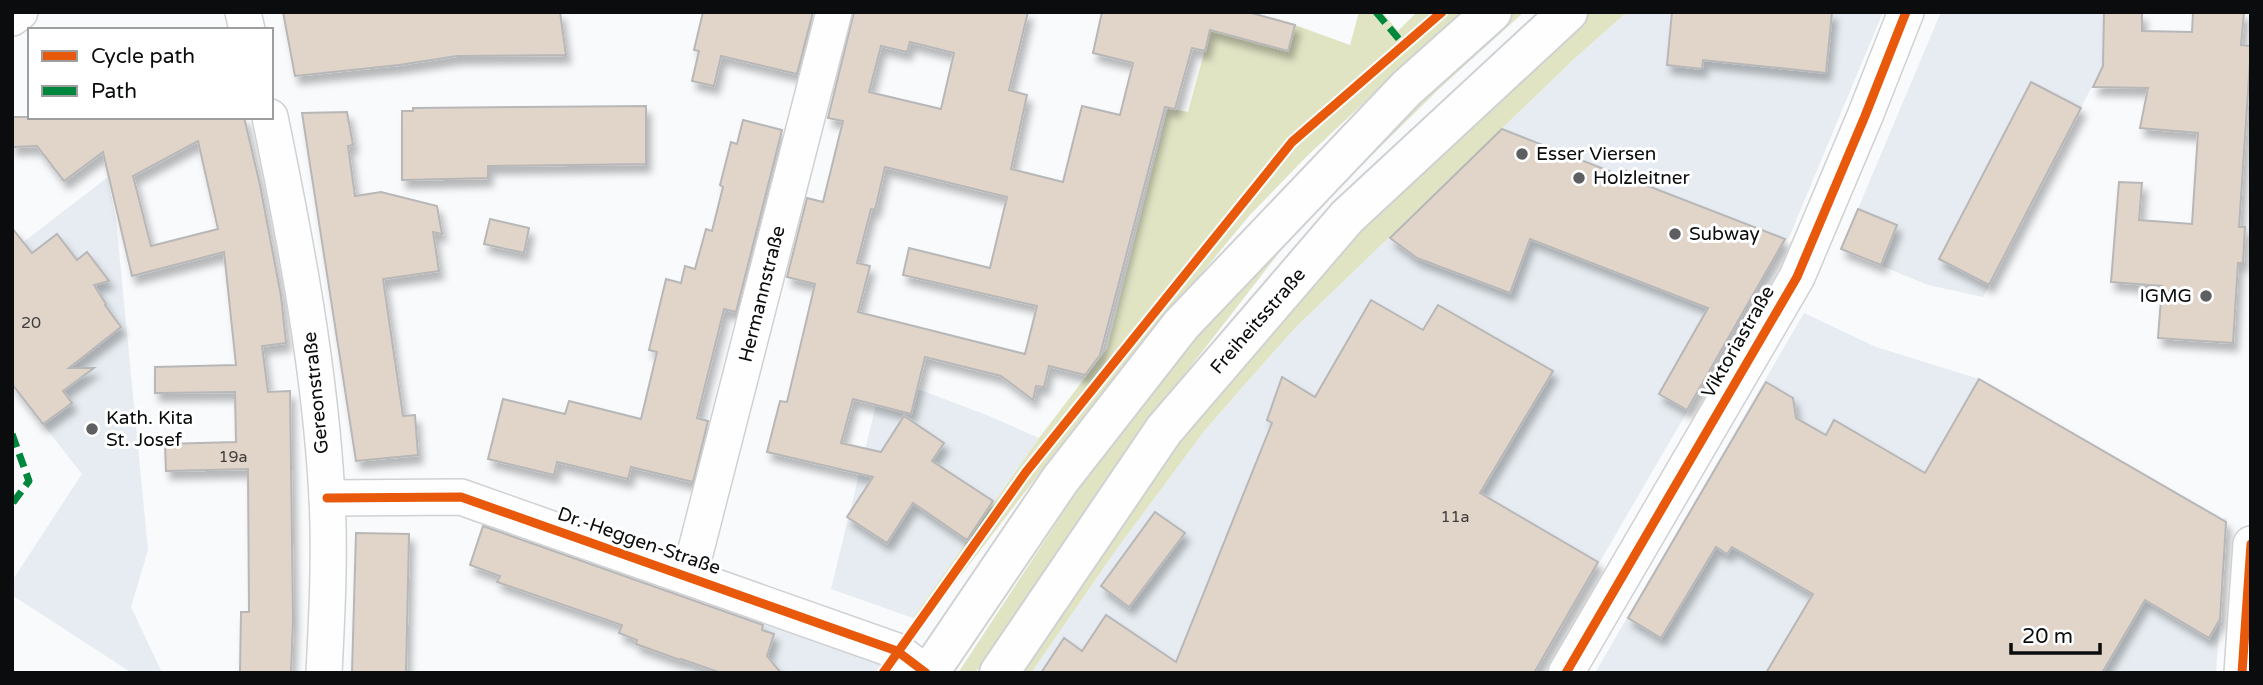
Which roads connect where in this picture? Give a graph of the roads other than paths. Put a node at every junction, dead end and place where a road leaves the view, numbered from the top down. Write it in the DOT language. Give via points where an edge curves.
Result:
graph roads {
  1 [pos="20,12"];
  2 [pos="834,12"];
  3 [pos="1492,12"];
  4 [pos="1568,12"];
  5 [pos="1906,12"];
  6 [pos="12,18"];
  7 [pos="270,119"];
  8 [pos="327,498"];
  9 [pos="2251,544"];
  10 [pos="689,577"];
  11 [pos="324,673"];
  12 [pos="927,673"];
  13 [pos="999,673"];
  14 [pos="1566,673"];
  15 [pos="2242,673"];
  1 -- 6 [label="street"];
  2 -- 10 [label="street, Hermannstraße"];
  3 -- 12 [label="main road" via="1407,88 1181,325 1060,480"];
  4 -- 13 [label="main road, Freiheitsstraße" via="1347,217 1164,430"];
  5 -- 14 [label="street, Viktoriastraße" via="1797,277"];
  7 -- 8 [label="street, Gereonstraße" via="312,344"];
  8 -- 10 [label="street, Dr.-Heggen-Straße" via="461,497"];
  8 -- 11 [label="street, Gereonstraße"];
  9 -- 15 [label="street"];
  10 -- 12 [label="street, Dr.-Heggen-Straße" via="897,651"];
}
